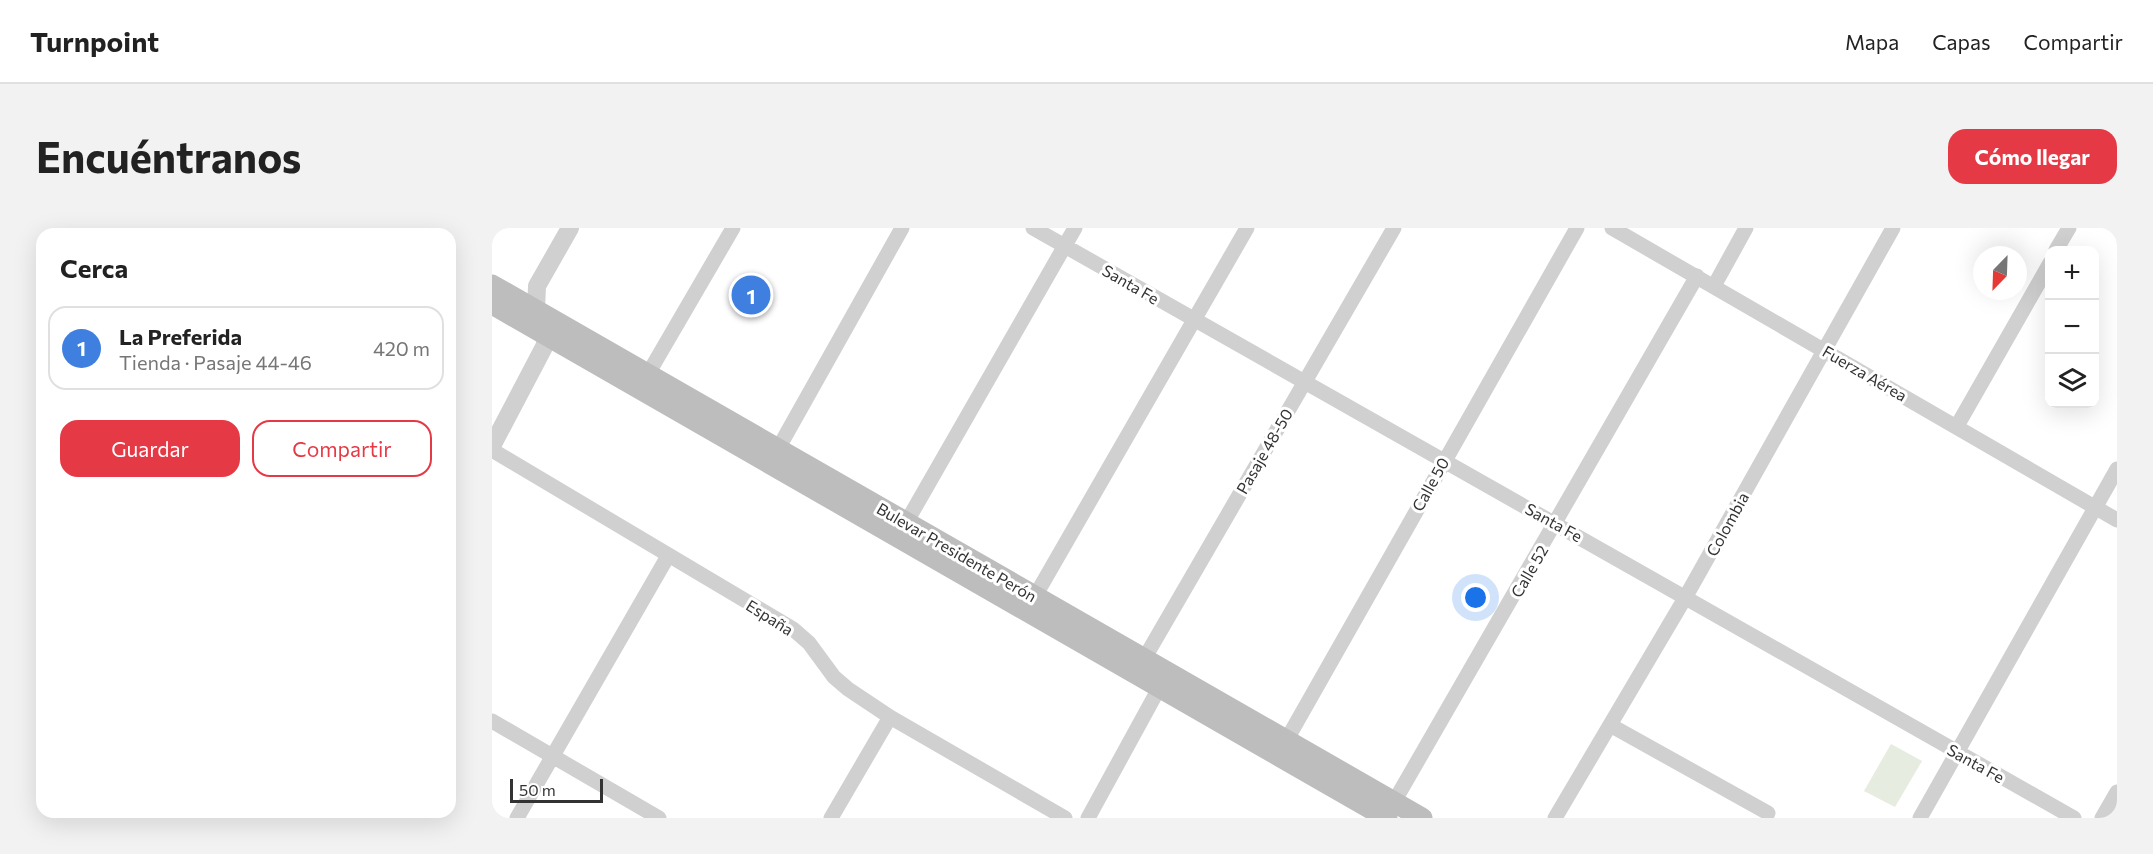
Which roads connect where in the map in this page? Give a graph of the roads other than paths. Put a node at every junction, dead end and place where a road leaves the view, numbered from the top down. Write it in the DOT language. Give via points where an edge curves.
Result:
graph roads {
  1 [pos="570,228"];
  2 [pos="733,228"];
  3 [pos="903,228"];
  4 [pos="1033,228"];
  5 [pos="1075,228"];
  6 [pos="1247,228"];
  7 [pos="1394,228"];
  8 [pos="1576,228"];
  9 [pos="1612,228"];
  10 [pos="1746,228"];
  11 [pos="1893,228"];
  12 [pos="2069,228"];
  13 [pos="1065,246"];
  14 [pos="2058,246"];
  15 [pos="2045,269"];
  16 [pos="1697,276"];
  17 [pos="492,285"];
  18 [pos="1714,285"];
  19 [pos="492,304"];
  20 [pos="536,310"];
  21 [pos="1195,320"];
  22 [pos="547,337"];
  23 [pos="1825,350"];
  24 [pos="648,374"];
  25 [pos="1305,382"];
  26 [pos="1957,426"];
  27 [pos="492,446"];
  28 [pos="492,450"];
  29 [pos="774,456"];
  30 [pos="1443,461"];
  31 [pos="2117,469"];
  32 [pos="2095,508"];
  33 [pos="2117,520"];
  34 [pos="906,523"];
  35 [pos="1556,523"];
  36 [pos="668,556"];
  37 [pos="1685,597"];
  38 [pos="1030,604"];
  39 [pos="1139,667"];
  40 [pos="1164,680"];
  41 [pos="890,717"];
  42 [pos="492,721"];
  43 [pos="1610,725"];
  44 [pos="1286,741"];
  45 [pos="1958,753"];
  46 [pos="552,756"];
  47 [pos="2117,792"];
  48 [pos="1390,810"];
  49 [pos="1768,813"];
  50 [pos="517,818"];
  51 [pos="659,818"];
  52 [pos="831,818"];
  53 [pos="1065,818"];
  54 [pos="1088,818"];
  55 [pos="1422,818"];
  56 [pos="1555,818"];
  57 [pos="1920,818"];
  58 [pos="2074,818"];
  59 [pos="2102,818"];
  1 -- 20 [label="street" via="537,286"];
  2 -- 24 [label="street"];
  3 -- 29 [label="street"];
  4 -- 13 [label="street, Santa Fe"];
  5 -- 13 [label="street"];
  6 -- 21 [label="street"];
  7 -- 25 [label="street, Pasaje 48-50"];
  8 -- 30 [label="street, Calle 50"];
  9 -- 16 [label="street, Fuerza Aérea"];
  10 -- 18 [label="street"];
  11 -- 23 [label="street, Colombia"];
  12 -- 14 [label="street"];
  13 -- 21 [label="street, Santa Fe"];
  13 -- 34 [label="street"];
  15 -- 26 [label="street"];
  16 -- 18 [label="street, Fuerza Aérea"];
  16 -- 35 [label="street, Calle 52"];
  17 -- 20 [label="main road, Bulevar Presidente Perón"];
  18 -- 23 [label="street, Fuerza Aérea"];
  19 -- 22 [label="main road, Bulevar Presidente Perón"];
  20 -- 22 [label="street"];
  20 -- 24 [label="main road, Bulevar Presidente Perón"];
  21 -- 25 [label="street, Santa Fe"];
  21 -- 38 [label="street"];
  22 -- 27 [label="street"];
  22 -- 29 [label="main road, Bulevar Presidente Perón"];
  23 -- 26 [label="street, Fuerza Aérea"];
  23 -- 37 [label="street, Colombia"];
  24 -- 29 [label="main road, Bulevar Presidente Perón"];
  25 -- 30 [label="street, Santa Fe"];
  25 -- 39 [label="street, Pasaje 48-50"];
  26 -- 32 [label="street, Fuerza Aérea"];
  28 -- 36 [label="street, España"];
  29 -- 34 [label="main road, Bulevar Presidente Perón"];
  29 -- 38 [label="main road, Bulevar Presidente Perón"];
  30 -- 35 [label="street, Santa Fe"];
  30 -- 44 [label="street, Calle 50"];
  31 -- 32 [label="street"];
  32 -- 33 [label="street, Fuerza Aérea"];
  32 -- 45 [label="street"];
  34 -- 38 [label="main road, Bulevar Presidente Perón"];
  35 -- 37 [label="street, Santa Fe"];
  35 -- 48 [label="street, Calle 52"];
  36 -- 41 [label="street, España" via="793,629 834,677"];
  36 -- 46 [label="street"];
  37 -- 43 [label="street, Colombia"];
  37 -- 45 [label="street, Santa Fe"];
  38 -- 39 [label="main road, Bulevar Presidente Perón"];
  39 -- 40 [label="main road, Bulevar Presidente Perón"];
  40 -- 44 [label="main road, Bulevar Presidente Perón"];
  40 -- 48 [label="main road, Bulevar Presidente Perón"];
  40 -- 54 [label="street"];
  41 -- 52 [label="street"];
  41 -- 53 [label="street, España"];
  42 -- 46 [label="street"];
  43 -- 49 [label="street"];
  43 -- 56 [label="street, Colombia"];
  44 -- 48 [label="main road, Bulevar Presidente Perón"];
  45 -- 57 [label="street"];
  45 -- 58 [label="street, Santa Fe"];
  46 -- 50 [label="street"];
  46 -- 51 [label="street"];
  47 -- 59 [label="street"];
  48 -- 55 [label="main road, Bulevar Presidente Perón"];
}
